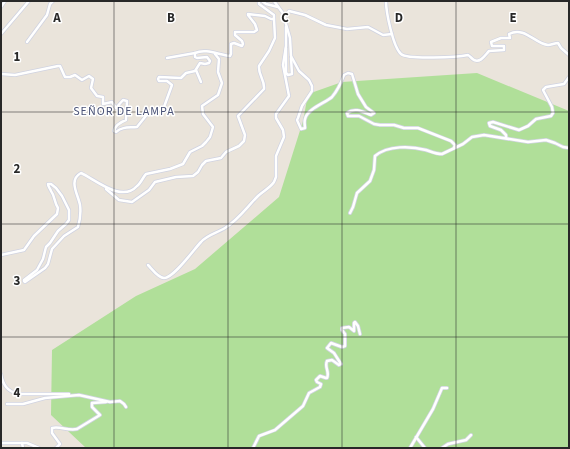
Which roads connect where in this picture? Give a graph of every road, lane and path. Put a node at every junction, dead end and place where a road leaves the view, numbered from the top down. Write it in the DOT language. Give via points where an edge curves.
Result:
graph roads {
  1 [pos="5,1"];
  2 [pos="29,1"];
  3 [pos="53,1"];
  4 [pos="259,1"];
  5 [pos="262,1"];
  6 [pos="274,1"];
  7 [pos="386,1"];
  8 [pos="1,7"];
  9 [pos="278,7"];
  10 [pos="285,16"];
  11 [pos="274,19"];
  12 [pos="286,24"];
  13 [pos="1,34"];
  14 [pos="392,34"];
  15 [pos="27,42"];
  16 [pos="286,46"];
  17 [pos="195,53"];
  18 [pos="215,54"];
  19 [pos="569,55"];
  20 [pos="291,56"];
  21 [pos="168,58"];
  22 [pos="196,70"];
  23 [pos="1,74"];
  24 [pos="569,77"];
  25 [pos="201,82"];
  26 [pos="506,138"];
  27 [pos="454,148"];
  28 [pos="569,148"];
  29 [pos="105,187"];
  30 [pos="350,213"];
  31 [pos="1,255"];
  32 [pos="148,265"];
  33 [pos="360,334"];
  34 [pos="1,374"];
  35 [pos="447,388"];
  36 [pos="79,395"];
  37 [pos="108,401"];
  38 [pos="7,404"];
  39 [pos="126,407"];
  40 [pos="471,435"];
  41 [pos="416,437"];
  42 [pos="1,443"];
  43 [pos="22,443"];
  44 [pos="23,448"];
  45 [pos="39,448"];
  46 [pos="56,448"];
  47 [pos="253,448"];
  48 [pos="410,448"];
  49 [pos="425,448"];
  50 [pos="442,448"];
  1 -- 8 [label="street"];
  2 -- 13 [label="street"];
  3 -- 15 [label="street" via="47,15"];
  4 -- 11 [label="street" via="259,4 274,15"];
  5 -- 9 [label="street"];
  6 -- 9 [label="street"];
  7 -- 14 [label="street"];
  9 -- 10 [label="street"];
  10 -- 12 [label="street"];
  10 -- 14 [label="street" via="292,11 326,25 347,29 368,27 383,35"];
  11 -- 18 [label="street" via="248,14 256,26 256,31 235,32 242,41 242,46 231,44 230,56"];
  11 -- 29 [label="street" via="275,38 258,66 265,82 264,89 238,116 245,135 241,144 226,152 221,158 206,161 193,176 155,182 149,190 132,202 119,200"];
  12 -- 16 [label="street"];
  12 -- 20 [label="street"];
  14 -- 19 [label="street" via="398,51 403,56 425,58 468,55 477,60 489,52 504,50 504,46 492,46 491,42 510,38 509,34 514,33 524,33 547,45 558,43"];
  16 -- 20 [label="street" via="288,76 292,74"];
  16 -- 32 [label="street" via="283,65 289,96 276,114 284,137 276,156 274,182 236,220 206,238 193,254 167,277 160,277"];
  17 -- 18 [label="street" via="206,51"];
  17 -- 21 [label="street"];
  17 -- 22 [label="street" via="197,58 207,57 210,61 208,64 200,63"];
  18 -- 29 [label="street" via="219,59 218,72 222,83 218,95 202,106 203,114 213,127 206,142 190,152 183,164 146,174 137,187 122,192"];
  20 -- 27 [label="street" via="313,89 298,115 297,120 301,129 306,128 304,120 307,115 331,97 344,74 348,73 352,74 358,94 366,107 374,113 371,115 352,110 347,113 348,116 359,116 374,124 418,128 451,140"];
  22 -- 23 [label="street" via="186,73 181,78 159,77 159,81 167,81 172,85 164,107 149,112 137,127 120,128 116,132 114,128 127,118 127,101 123,100 116,108 112,102 103,104 103,97 96,95 92,88 93,79 89,76 85,80 74,75 65,77 60,66 15,75"];
  22 -- 25 [label="street"];
  24 -- 26 [label="street" via="564,84 546,87 543,90 552,107 551,116 536,119 519,130 489,123 490,126 504,132"];
  26 -- 27 [label="street" via="484,135 472,137"];
  26 -- 28 [label="street" via="528,142 546,140"];
  27 -- 30 [label="street" via="442,154 400,147 378,154 374,159 370,181 356,193"];
  29 -- 31 [label="street" via="81,173 77,175 74,189 80,207 78,227 58,242 52,249 45,268 28,282 24,281 36,270 43,259 46,247 69,220 69,210 56,188 47,185 58,208 57,214 34,236 24,250"];
  33 -- 47 [label="street" via="355,322 354,331 349,327 342,328 346,334 345,346 331,343 328,348 341,364 332,360 327,361 328,377 320,376 316,380 321,384 320,387 310,393 303,406 275,430 259,436"];
  34 -- 36 [label="street" via="5,386 12,393"];
  35 -- 41 [label="street" via="442,388"];
  36 -- 37 [label="street"];
  36 -- 38 [label="street"];
  37 -- 39 [label="street" via="123,402"];
  37 -- 46 [label="street" via="92,403 92,407 100,414 77,429 52,428 52,433 60,444"];
  40 -- 50 [label="street" via="466,440"];
  41 -- 48 [label="street"];
  41 -- 49 [label="street"];
  42 -- 43 [label="street"];
  43 -- 44 [label="street"];
  43 -- 45 [label="street"];
}
